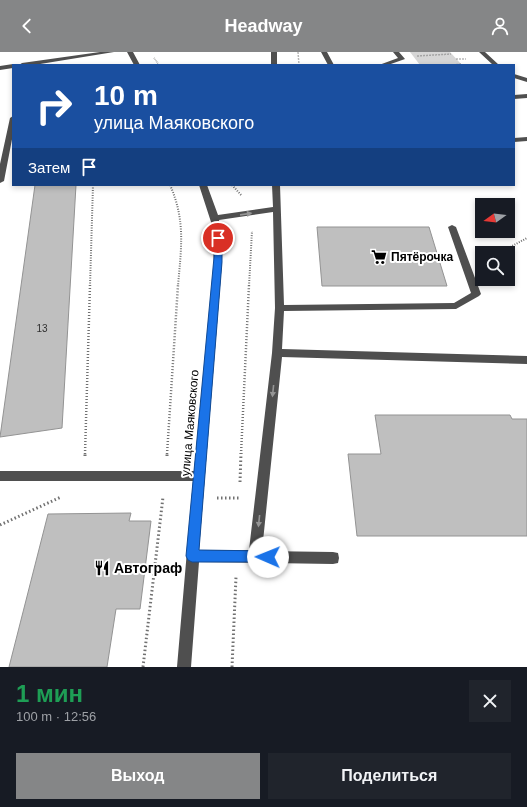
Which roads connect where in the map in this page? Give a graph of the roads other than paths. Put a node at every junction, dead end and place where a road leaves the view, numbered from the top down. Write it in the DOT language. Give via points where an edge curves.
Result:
graph roads {
  1 [pos="111,52"];
  2 [pos="130,52"];
  3 [pos="274,52"];
  4 [pos="324,52"];
  5 [pos="396,52"];
  6 [pos="482,52"];
  7 [pos="30,64"];
  8 [pos="136,64"];
  9 [pos="274,64"];
  10 [pos="330,64"];
  11 [pos="385,64"];
  12 [pos="495,64"];
  13 [pos="12,66"];
  14 [pos="0,68"];
  15 [pos="515,76"];
  16 [pos="527,80"];
  17 [pos="527,96"];
  18 [pos="515,97"];
  19 [pos="12,123"];
  20 [pos="527,139"];
  21 [pos="515,140"];
  22 [pos="0,181"];
  23 [pos="203,186"];
  24 [pos="276,186"];
  25 [pos="277,209"];
  26 [pos="216,218"];
  27 [pos="452,227"];
  28 [pos="280,308"];
  29 [pos="277,353"];
  30 [pos="527,360"];
  31 [pos="0,476"];
  32 [pos="199,476"];
  33 [pos="192,556"];
  34 [pos="255,556"];
  35 [pos="333,558"];
  36 [pos="184,667"];
  1 -- 7 [label="street"];
  2 -- 8 [label="street"];
  3 -- 9 [label="street"];
  4 -- 10 [label="street"];
  5 -- 11 [label="street" via="402,59"];
  6 -- 12 [label="street"];
  13 -- 14 [label="street"];
  15 -- 16 [label="street"];
  17 -- 18 [label="street"];
  19 -- 22 [label="street"];
  20 -- 21 [label="street"];
  23 -- 26 [label="street, улица Маяковского"];
  24 -- 25 [label="street"];
  26 -- 25 [label="street, one-way"];
  25 -- 28 [label="street"];
  26 -- 32 [label="street, улица Маяковского" via="218,262"];
  27 -- 28 [label="street" via="476,294 456,306"];
  28 -- 29 [label="street"];
  29 -- 30 [label="street"];
  29 -- 34 [label="street, one-way"];
  31 -- 32 [label="street"];
  32 -- 33 [label="street, улица Маяковского"];
  33 -- 34 [label="street"];
  33 -- 36 [label="street, улица Маяковского"];
  34 -- 35 [label="street"];
}
